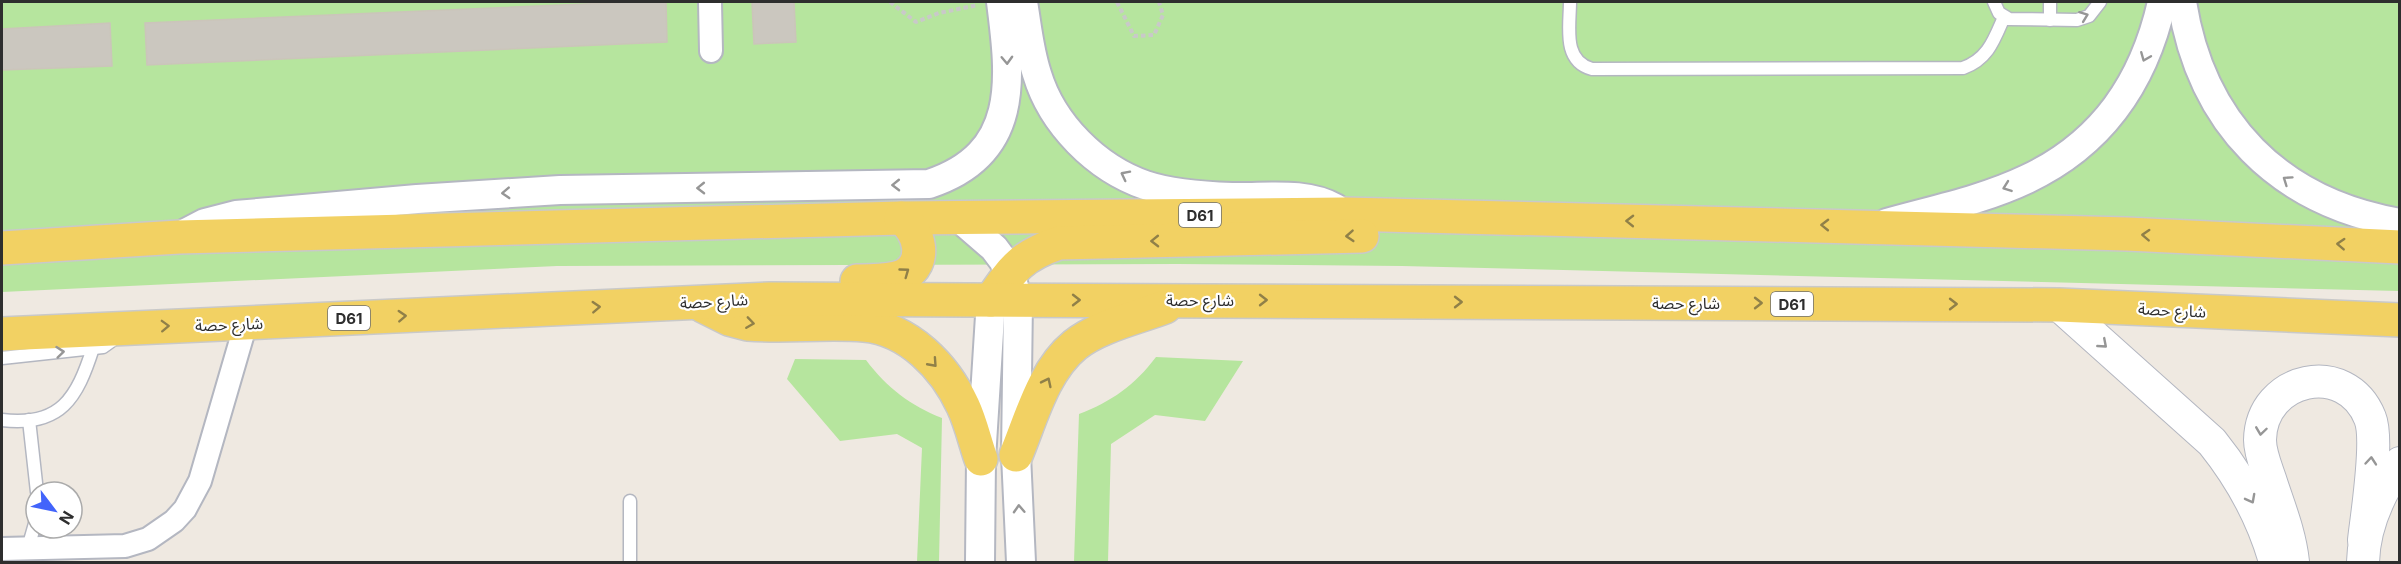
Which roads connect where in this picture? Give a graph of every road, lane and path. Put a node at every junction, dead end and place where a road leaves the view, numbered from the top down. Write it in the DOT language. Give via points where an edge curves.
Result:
graph roads {
  1 [pos="710,2"];
  2 [pos="890,2"];
  3 [pos="1023,2"];
  4 [pos="1117,2"];
  5 [pos="1159,2"];
  6 [pos="1570,2"];
  7 [pos="1994,2"];
  8 [pos="2050,2"];
  9 [pos="2100,2"];
  10 [pos="2162,2"];
  11 [pos="2182,2"];
  12 [pos="991,3"];
  13 [pos="2004,17"];
  14 [pos="2050,20"];
  15 [pos="711,51"];
  16 [pos="1345,214"];
  17 [pos="958,217"];
  18 [pos="1470,217"];
  19 [pos="901,218"];
  20 [pos="2400,223"];
  21 [pos="1877,226"];
  22 [pos="179,237"];
  23 [pos="2400,247"];
  24 [pos="2,248"];
  25 [pos="1006,291"];
  26 [pos="770,299"];
  27 [pos="1183,300"];
  28 [pos="696,302"];
  29 [pos="2059,305"];
  30 [pos="2400,320"];
  31 [pos="246,323"];
  32 [pos="124,327"];
  33 [pos="2,334"];
  34 [pos="93,348"];
  35 [pos="2,358"];
  36 [pos="2,420"];
  37 [pos="29,420"];
  38 [pos="1016,455"];
  39 [pos="981,459"];
  40 [pos="2400,464"];
  41 [pos="36,480"];
  42 [pos="630,501"];
  43 [pos="30,540"];
  44 [pos="28,548"];
  45 [pos="2,549"];
  46 [pos="2364,551"];
  47 [pos="630,562"];
  48 [pos="980,562"];
  49 [pos="1021,562"];
  50 [pos="2275,562"];
  51 [pos="2293,562"];
  1 -- 15 [label="street"];
  2 -- 12 [label="path" via="916,22 939,13"];
  16 -- 3 [label="street, one-way" via="1309,199 1180,192 1147,185 1108,167 1077,140 1052,108 1036,73"];
  4 -- 5 [label="path" via="1134,36 1154,34 1163,15"];
  6 -- 13 [label="lane" via="1570,48 1579,63 1592,69 1963,68 1989,50"];
  7 -- 13 [label="lane"];
  8 -- 14 [label="lane"];
  14 -- 9 [label="lane, one-way" via="2083,19"];
  10 -- 21 [label="street, one-way" via="2143,65 2106,121 2082,144 2025,180"];
  20 -- 11 [label="street, one-way" via="2349,211 2298,188 2249,148 2212,97 2196,63"];
  12 -- 22 [label="street, one-way" via="1006,44 1008,74 1002,121 973,162 928,184 560,190 417,198 236,215 205,223"];
  13 -- 14 [label="lane"];
  16 -- 17 [label="main road, D61"];
  16 -- 18 [label="main road, D61"];
  17 -- 19 [label="main road, D61"];
  17 -- 25 [label="street" via="994,248"];
  21 -- 18 [label="main road, D61, one-way"];
  18 -- 25 [label="main road, one-way" via="1360,236 1059,243 1036,251 1019,263"];
  19 -- 22 [label="main road, D61"];
  26 -- 19 [label="main road, one-way" via="799,283 893,280 907,274 919,251 915,232"];
  23 -- 21 [label="main road, D61, one-way"];
  22 -- 24 [label="main road, D61"];
  25 -- 26 [label="main road, شارع حصة / D61"];
  25 -- 27 [label="main road, شارع حصة / D61, one-way"];
  25 -- 38 [label="street"];
  25 -- 39 [label="street"];
  26 -- 28 [label="main road, شارع حصة / D61"];
  27 -- 29 [label="main road, شارع حصة / D61, one-way"];
  38 -- 27 [label="main road, one-way" via="1048,379 1075,345 1103,330"];
  31 -- 28 [label="main road, شارع حصة / D61, one-way"];
  28 -- 39 [label="main road, one-way" via="721,316 748,324 865,325 890,331 913,343 951,384 964,408"];
  29 -- 30 [label="main road, شارع حصة / D61"];
  29 -- 50 [label="main road, one-way" via="2212,442 2256,508"];
  32 -- 31 [label="main road, شارع حصة / D61, one-way"];
  31 -- 44 [label="street" via="200,481 174,521 148,539 125,546"];
  32 -- 33 [label="main road, شارع حصة / D61"];
  32 -- 34 [label="lane" via="112,342"];
  35 -- 34 [label="lane, one-way"];
  34 -- 37 [label="lane" via="82,382 70,400 53,412"];
  36 -- 37 [label="lane"];
  37 -- 41 [label="lane"];
  49 -- 38 [label="street, one-way"];
  39 -- 48 [label="street"];
  40 -- 46 [label="main road" via="2384,490"];
  42 -- 47 [label="lane"];
  43 -- 44 [label="lane"];
  44 -- 45 [label="street"];
  46 -- 51 [label="main road, one-way" via="2373,436 2370,419 2349,390 2314,381 2296,384 2281,393 2262,423 2260,441 2287,527"];
}
